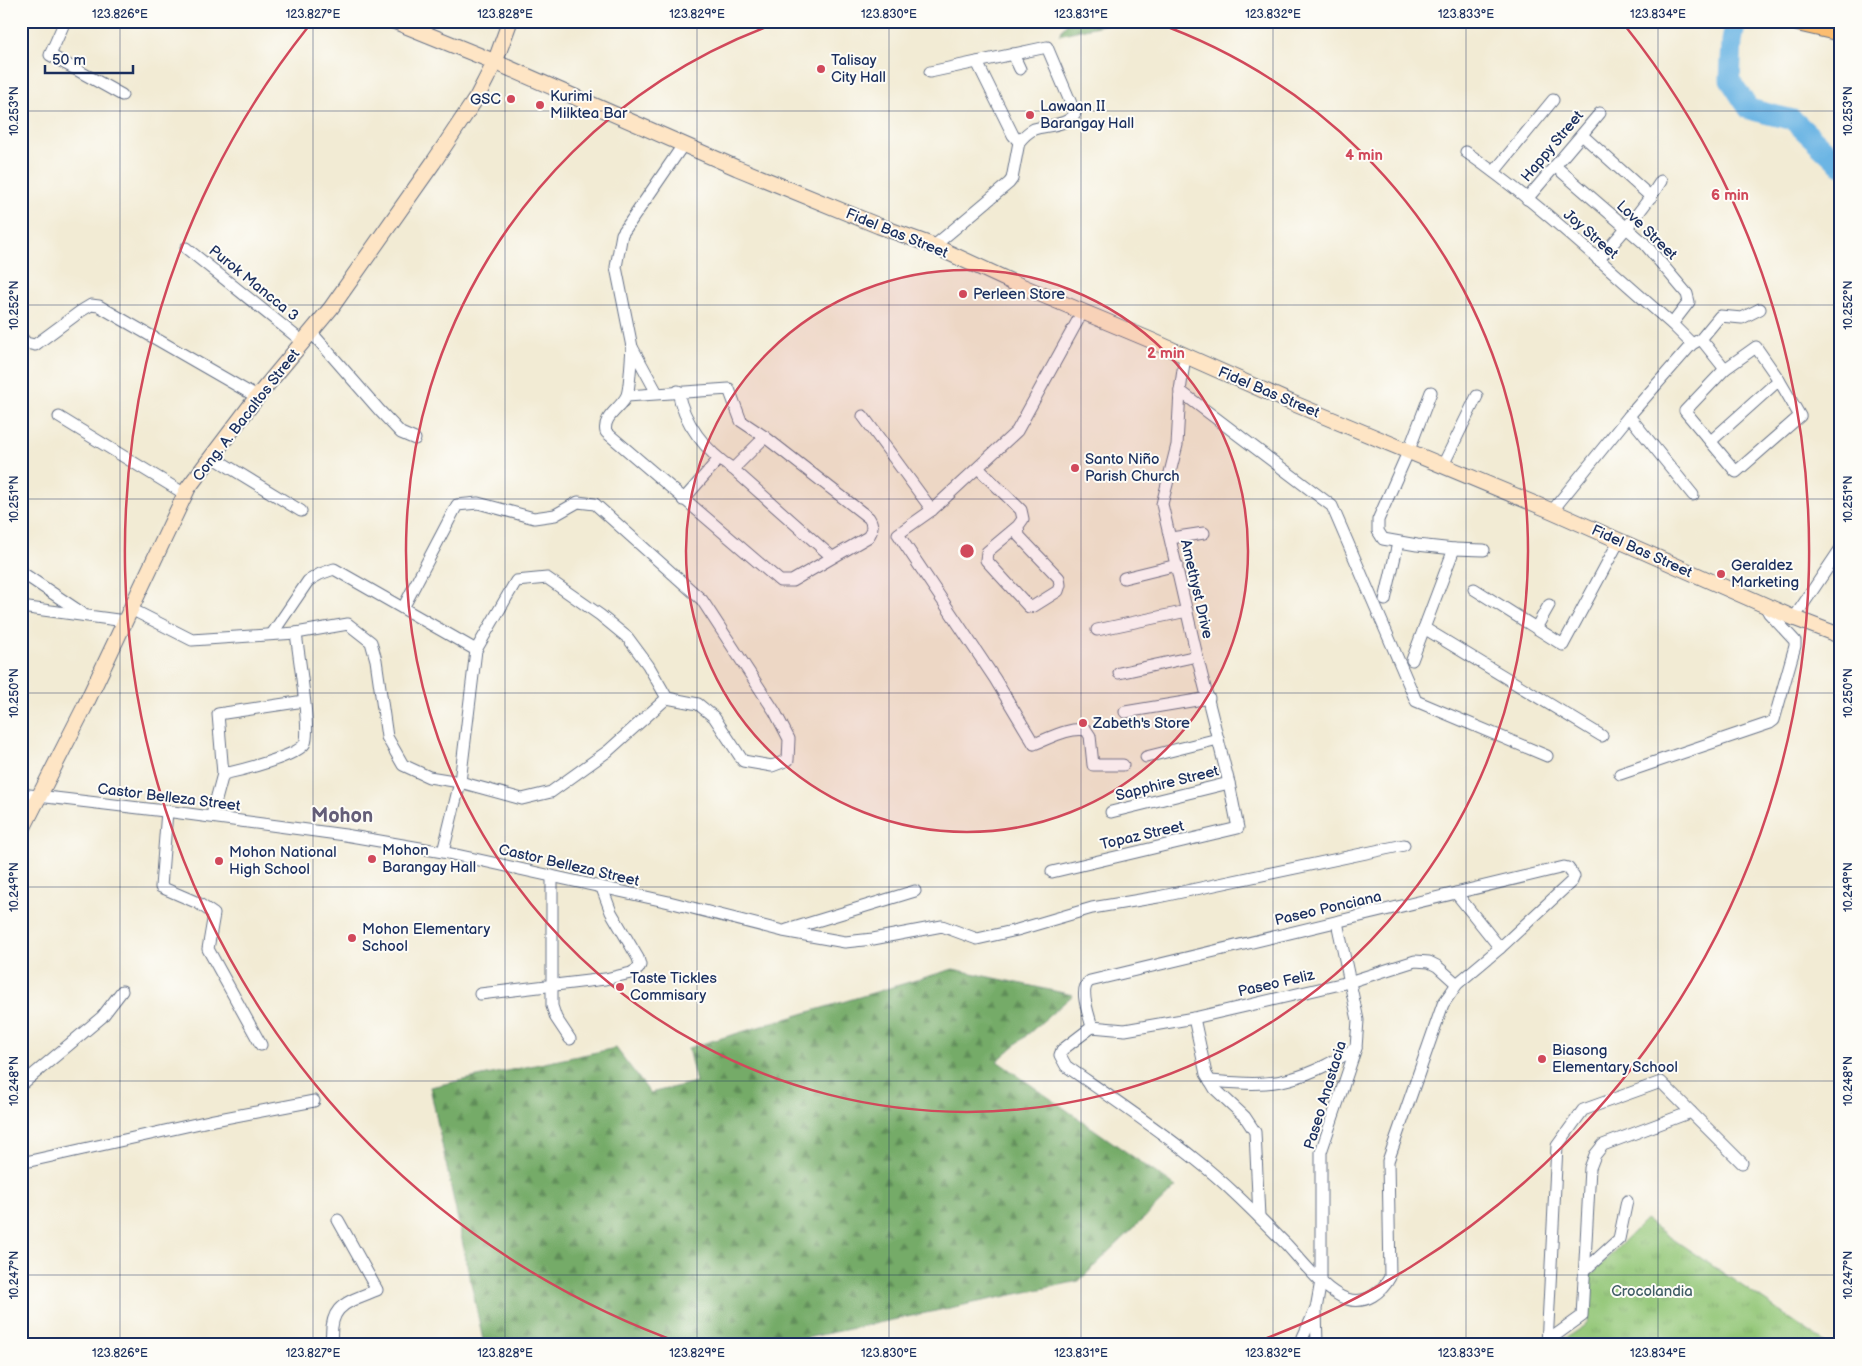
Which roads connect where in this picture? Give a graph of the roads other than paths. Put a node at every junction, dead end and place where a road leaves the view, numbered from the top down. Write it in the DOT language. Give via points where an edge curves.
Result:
graph roads {
  1 [pos="65,21"];
  2 [pos="394,21"];
  3 [pos="510,21"];
  4 [pos="1798,21"];
  5 [pos="1841,31"];
  6 [pos="1013,54"];
  7 [pos="495,62"];
  8 [pos="976,62"];
  9 [pos="1020,69"];
  10 [pos="930,72"];
  11 [pos="122,95"];
  12 [pos="1553,100"];
  13 [pos="1600,113"];
  14 [pos="1582,134"];
  15 [pos="1019,142"];
  16 [pos="684,145"];
  17 [pos="1466,152"];
  18 [pos="1555,166"];
  19 [pos="1494,172"];
  20 [pos="1660,181"];
  21 [pos="1651,197"];
  22 [pos="1527,198"];
  23 [pos="1627,229"];
  24 [pos="934,246"];
  25 [pos="186,248"];
  26 [pos="1598,260"];
  27 [pos="1760,309"];
  28 [pos="1083,311"];
  29 [pos="1672,324"];
  30 [pos="21,337"];
  31 [pos="307,337"];
  32 [pos="1696,342"];
  33 [pos="632,347"];
  34 [pos="1185,356"];
  35 [pos="1725,368"];
  36 [pos="1779,380"];
  37 [pos="678,391"];
  38 [pos="1180,391"];
  39 [pos="1431,392"];
  40 [pos="656,393"];
  41 [pos="627,396"];
  42 [pos="1477,396"];
  43 [pos="257,397"];
  44 [pos="863,416"];
  45 [pos="1629,416"];
  46 [pos="59,417"];
  47 [pos="765,437"];
  48 [pos="415,439"];
  49 [pos="1710,441"];
  50 [pos="1409,450"];
  51 [pos="211,456"];
  52 [pos="718,460"];
  53 [pos="1443,465"];
  54 [pos="978,468"];
  55 [pos="733,469"];
  56 [pos="185,494"];
  57 [pos="1693,495"];
  58 [pos="683,500"];
  59 [pos="932,510"];
  60 [pos="301,511"];
  61 [pos="1552,511"];
  62 [pos="1018,526"];
  63 [pos="1204,533"];
  64 [pos="1171,538"];
  65 [pos="1619,541"];
  66 [pos="1398,543"];
  67 [pos="1841,548"];
  68 [pos="1454,549"];
  69 [pos="1484,550"];
  70 [pos="832,557"];
  71 [pos="1177,565"];
  72 [pos="21,572"];
  73 [pos="1124,578"];
  74 [pos="1474,589"];
  75 [pos="1385,600"];
  76 [pos="1764,604"];
  77 [pos="1549,605"];
  78 [pos="21,607"];
  79 [pos="403,608"];
  80 [pos="1187,611"];
  81 [pos="84,614"];
  82 [pos="128,615"];
  83 [pos="1794,618"];
  84 [pos="1424,628"];
  85 [pos="1536,628"];
  86 [pos="1097,630"];
  87 [pos="296,633"];
  88 [pos="272,634"];
  89 [pos="1841,636"];
  90 [pos="476,650"];
  91 [pos="1197,656"];
  92 [pos="1412,660"];
  93 [pos="1119,673"];
  94 [pos="666,698"];
  95 [pos="1209,698"];
  96 [pos="304,701"];
  97 [pos="1125,712"];
  98 [pos="1602,736"];
  99 [pos="1218,738"];
  100 [pos="1547,756"];
  101 [pos="1146,757"];
  102 [pos="1123,765"];
  103 [pos="223,774"];
  104 [pos="1620,774"];
  105 [pos="460,782"];
  106 [pos="1229,783"];
  107 [pos="21,794"];
  108 [pos="39,795"];
  109 [pos="213,810"];
  110 [pos="167,811"];
  111 [pos="1111,812"];
  112 [pos="1238,828"];
  113 [pos="21,832"];
  114 [pos="1404,845"];
  115 [pos="443,852"];
  116 [pos="1052,872"];
  117 [pos="552,876"];
  118 [pos="602,888"];
  119 [pos="915,892"];
  120 [pos="1456,893"];
  121 [pos="1337,922"];
  122 [pos="783,931"];
  123 [pos="1500,948"];
  124 [pos="1349,982"];
  125 [pos="1457,984"];
  126 [pos="553,985"];
  127 [pos="122,991"];
  128 [pos="480,994"];
  129 [pos="1194,1018"];
  130 [pos="1092,1026"];
  131 [pos="570,1038"];
  132 [pos="261,1045"];
  133 [pos="1356,1048"];
  134 [pos="1210,1081"];
  135 [pos="21,1085"];
  136 [pos="314,1101"];
  137 [pos="1691,1112"];
  138 [pos="1742,1162"];
  139 [pos="21,1163"];
  140 [pos="1627,1201"];
  141 [pos="1259,1217"];
  142 [pos="338,1220"];
  143 [pos="1585,1270"];
  144 [pos="1321,1281"];
  145 [pos="1316,1309"];
  146 [pos="1547,1343"];
  147 [pos="332,1345"];
  148 [pos="1302,1345"];
  149 [pos="1317,1345"];
  1 -- 11 [label="street" via="50,55"];
  2 -- 7 [label="street, Fidel Bas Street"];
  3 -- 7 [label="street, Cong. A. Bacaltos Street"];
  4 -- 5 [label="highway"];
  6 -- 8 [label="street"];
  6 -- 9 [label="street"];
  6 -- 15 [label="street" via="1047,47 1075,113 1071,118 1049,127 1035,129"];
  7 -- 16 [label="street, Fidel Bas Street"];
  7 -- 31 [label="street, Cong. A. Bacaltos Street" via="477,98 433,163"];
  8 -- 10 [label="street"];
  8 -- 15 [label="street"];
  12 -- 19 [label="street"];
  13 -- 14 [label="street, Happy Street"];
  14 -- 18 [label="street, Happy Street"];
  14 -- 21 [label="street"];
  15 -- 24 [label="street" via="1009,183"];
  16 -- 24 [label="street, Fidel Bas Street"];
  16 -- 33 [label="street" via="620,241 616,267"];
  17 -- 19 [label="street, Joy Street"];
  18 -- 22 [label="street, Happy Street"];
  18 -- 23 [label="street, Love Street"];
  19 -- 22 [label="street, Joy Street"];
  20 -- 21 [label="street"];
  21 -- 23 [label="street"];
  22 -- 26 [label="street, Joy Street"];
  23 -- 26 [label="street"];
  23 -- 29 [label="street, Love Street" via="1649,249 1689,298"];
  24 -- 28 [label="street, Fidel Bas Street"];
  25 -- 31 [label="street, Purok Mancca 3"];
  26 -- 29 [label="street, Joy Street"];
  27 -- 32 [label="street" via="1742,318 1720,316"];
  28 -- 34 [label="street, Fidel Bas Street"];
  28 -- 54 [label="street" via="1017,431"];
  29 -- 32 [label="street, Joy Street"];
  30 -- 43 [label="street" via="26,343 35,345 90,305 99,306"];
  31 -- 43 [label="street, Cong. A. Bacaltos Street"];
  31 -- 48 [label="street, Purok Mancca 3" via="401,432"];
  32 -- 35 [label="street, Joy Street"];
  32 -- 45 [label="street"];
  33 -- 40 [label="street"];
  33 -- 41 [label="street"];
  34 -- 38 [label="street, Amethyst Drive"];
  34 -- 50 [label="street, Fidel Bas Street"];
  35 -- 36 [label="street" via="1756,347"];
  35 -- 49 [label="street" via="1685,411"];
  36 -- 49 [label="street"];
  36 -- 49 [label="street" via="1800,416 1736,472"];
  37 -- 40 [label="street"];
  37 -- 47 [label="street" via="729,389 741,420"];
  37 -- 52 [label="street" via="688,421"];
  38 -- 64 [label="street, Amethyst Drive" via="1177,445 1162,504"];
  38 -- 100 [label="street" via="1332,506 1416,701"];
  39 -- 50 [label="street"];
  40 -- 41 [label="street"];
  41 -- 58 [label="street" via="613,411 605,427 606,432"];
  42 -- 53 [label="street"];
  43 -- 51 [label="street, Cong. A. Bacaltos Street"];
  44 -- 59 [label="street"];
  45 -- 57 [label="street"];
  45 -- 61 [label="street"];
  46 -- 56 [label="street"];
  47 -- 55 [label="street"];
  47 -- 70 [label="street" via="870,520 870,535"];
  50 -- 53 [label="street, Fidel Bas Street"];
  50 -- 66 [label="street" via="1378,520 1378,531 1383,539"];
  51 -- 56 [label="street, Cong. A. Bacaltos Street"];
  51 -- 60 [label="street"];
  52 -- 55 [label="street"];
  52 -- 58 [label="street"];
  53 -- 61 [label="street, Fidel Bas Street"];
  54 -- 59 [label="street"];
  54 -- 62 [label="street" via="1020,510 1023,519"];
  55 -- 70 [label="street"];
  56 -- 82 [label="street, Cong. A. Bacaltos Street"];
  58 -- 70 [label="street" via="780,581 792,581"];
  59 -- 102 [label="street" via="898,534 995,679 1034,744 1068,731 1084,729 1090,736 1093,765"];
  61 -- 65 [label="street, Fidel Bas Street"];
  62 -- 62 [label="street" via="1023,542 1059,578 1060,585 1058,592 1029,607 986,560 988,552"];
  63 -- 64 [label="street"];
  64 -- 71 [label="street, Amethyst Drive"];
  65 -- 76 [label="street, Fidel Bas Street"];
  65 -- 85 [label="street" via="1563,645"];
  66 -- 68 [label="street"];
  66 -- 75 [label="street"];
  67 -- 83 [label="street"];
  68 -- 69 [label="street"];
  68 -- 84 [label="street"];
  71 -- 73 [label="street"];
  71 -- 80 [label="street, Amethyst Drive"];
  72 -- 81 [label="street"];
  74 -- 85 [label="street"];
  76 -- 83 [label="street, Fidel Bas Street"];
  76 -- 104 [label="street" via="1795,641 1774,720"];
  77 -- 85 [label="street"];
  78 -- 81 [label="street"];
  79 -- 88 [label="street" via="334,569 308,581"];
  79 -- 90 [label="street"];
  79 -- 94 [label="street" via="457,504 478,503 534,518 555,515 578,502 595,504 702,600 789,738 788,760 772,766 743,761 714,717 698,704"];
  80 -- 86 [label="street"];
  80 -- 91 [label="street, Amethyst Drive"];
  81 -- 82 [label="street"];
  82 -- 88 [label="street" via="192,640"];
  82 -- 108 [label="street, Cong. A. Bacaltos Street"];
  83 -- 89 [label="street, Fidel Bas Street"];
  84 -- 92 [label="street"];
  84 -- 98 [label="street"];
  87 -- 88 [label="street"];
  87 -- 96 [label="street"];
  87 -- 105 [label="street" via="348,624 371,642 387,737 403,765 429,777"];
  90 -- 94 [label="street" via="516,581 547,578 628,638"];
  90 -- 105 [label="street"];
  91 -- 93 [label="street"];
  91 -- 95 [label="street, Amethyst Drive"];
  94 -- 105 [label="street" via="608,751 551,792 522,799"];
  95 -- 97 [label="street"];
  95 -- 99 [label="street, Amethyst Drive"];
  96 -- 103 [label="street" via="307,738 300,749"];
  96 -- 103 [label="street" via="218,714"];
  99 -- 101 [label="street"];
  99 -- 106 [label="street, Amethyst Drive"];
  103 -- 109 [label="street"];
  105 -- 115 [label="street"];
  106 -- 111 [label="street, Sapphire Street"];
  106 -- 112 [label="street, Amethyst Drive"];
  107 -- 108 [label="street, Castor Belleza Street"];
  108 -- 110 [label="street, Castor Belleza Street"];
  108 -- 113 [label="street, Cong. A. Bacaltos Street"];
  110 -- 115 [label="street, Castor Belleza Street"];
  110 -- 132 [label="street" via="161,887 198,903 214,914 208,949"];
  112 -- 116 [label="street, Topaz Street"];
  114 -- 122 [label="street, Castor Belleza Street" via="1092,908 977,939 942,926 845,942"];
  115 -- 117 [label="street, Castor Belleza Street"];
  117 -- 118 [label="street, Castor Belleza Street"];
  117 -- 126 [label="street"];
  118 -- 122 [label="street, Castor Belleza Street"];
  118 -- 126 [label="street" via="640,967 631,973 605,979"];
  119 -- 122 [label="street"];
  120 -- 121 [label="street, Paseo Ponciana"];
  120 -- 123 [label="street"];
  120 -- 123 [label="street, Paseo Ponciana" via="1564,867 1572,871 1572,881"];
  121 -- 124 [label="street, Paseo Anastacia"];
  121 -- 130 [label="street, Paseo Ponciana" via="1090,981 1084,990"];
  123 -- 125 [label="street"];
  124 -- 125 [label="street, Paseo Feliz" via="1415,961 1437,966"];
  124 -- 129 [label="street, Paseo Feliz"];
  124 -- 133 [label="street, Paseo Anastacia" via="1358,1020"];
  125 -- 144 [label="street" via="1443,1004 1388,1161 1390,1277 1379,1293 1361,1300 1342,1297"];
  126 -- 128 [label="street"];
  126 -- 131 [label="street" via="552,1006"];
  127 -- 135 [label="street" via="102,1017"];
  129 -- 130 [label="street, Paseo Feliz" via="1125,1030"];
  129 -- 134 [label="street"];
  130 -- 141 [label="street" via="1062,1050 1060,1055 1066,1066 1196,1159"];
  133 -- 134 [label="street" via="1328,1065 1289,1080 1248,1084"];
  133 -- 144 [label="street, Paseo Anastacia" via="1321,1152"];
  134 -- 141 [label="street" via="1255,1132"];
  136 -- 139 [label="street"];
  137 -- 138 [label="street"];
  137 -- 143 [label="street" via="1603,1145 1595,1155 1590,1168"];
  137 -- 146 [label="street" via="1661,1082 1582,1110 1557,1146"];
  140 -- 143 [label="street" via="1619,1239"];
  141 -- 144 [label="street"];
  142 -- 147 [label="street" via="376,1290 346,1302 335,1314 330,1329"];
  143 -- 146 [label="street" via="1582,1316"];
  144 -- 145 [label="street, Paseo Anastacia"];
  145 -- 148 [label="street, Paseo Anastacia"];
  145 -- 149 [label="street, Paseo Anastacia"];
}
